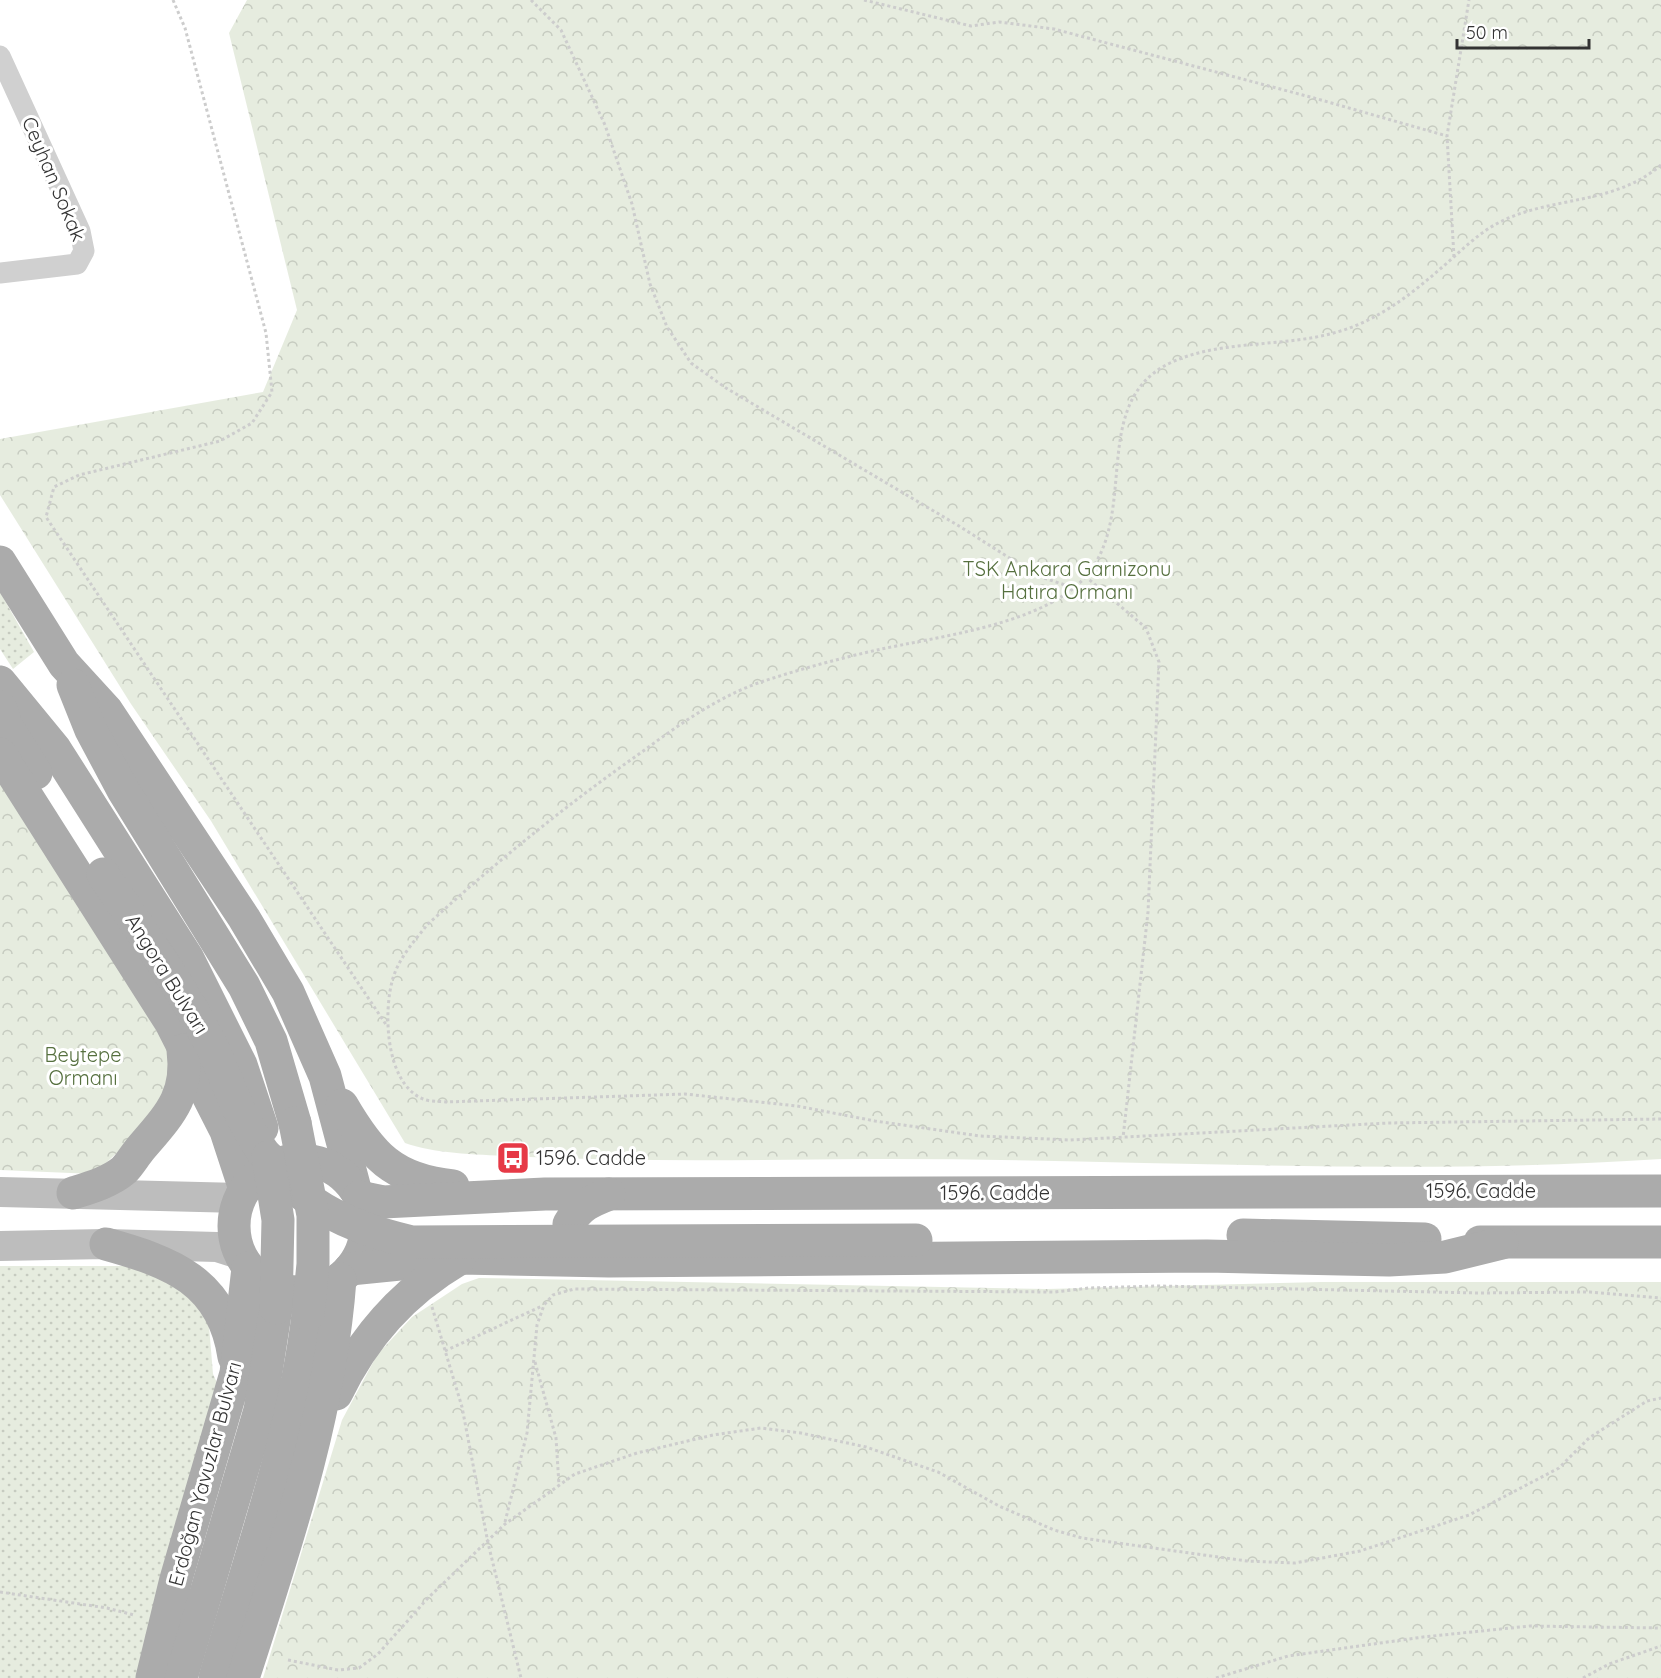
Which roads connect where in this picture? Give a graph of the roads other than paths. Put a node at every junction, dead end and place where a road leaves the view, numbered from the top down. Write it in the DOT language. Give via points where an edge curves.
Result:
graph roads {
  1 [pos="0,56"];
  2 [pos="0,273"];
  3 [pos="0,562"];
  4 [pos="64,664"];
  5 [pos="0,682"];
  6 [pos="0,706"];
  7 [pos="0,754"];
  8 [pos="183,1048"];
  9 [pos="328,1088"];
  10 [pos="226,1131"];
  11 [pos="1661,1191"];
  12 [pos="0,1192"];
  13 [pos="72,1193"];
  14 [pos="242,1193"];
  15 [pos="545,1194"];
  16 [pos="609,1194"];
  17 [pos="354,1204"];
  18 [pos="1661,1242"];
  19 [pos="1502,1243"];
  20 [pos="106,1244"];
  21 [pos="0,1246"];
  22 [pos="460,1258"];
  23 [pos="244,1261"];
  24 [pos="609,1261"];
  25 [pos="345,1274"];
  26 [pos="276,1308"];
  27 [pos="236,1373"];
  28 [pos="315,1436"];
  29 [pos="152,1678"];
  30 [pos="181,1678"];
  31 [pos="215,1678"];
  32 [pos="243,1678"];
  1 -- 2 [label="street, Ceyhan Sokak" via="80,231 84,251 77,264"];
  3 -- 4 [label="main road"];
  4 -- 9 [label="main road" via="107,711 244,918 288,992"];
  4 -- 31 [label="main road, bridge" via="91,730 123,790 244,986 271,1041 295,1123 313,1215 309,1315 299,1376 282,1449"];
  5 -- 26 [label="main road, Angora Bulvarı, bridge" via="55,749 187,957 241,1065 262,1128 278,1220"];
  6 -- 17 [label="main road, Angora Bulvarı, bridge" via="6,725 208,1038 245,1122 267,1159 304,1196"];
  7 -- 8 [label="main road, Angora Bulvarı" via="171,1023"];
  8 -- 10 [label="main road, Angora Bulvarı"];
  8 -- 13 [label="main road" via="186,1072 182,1090 161,1126 123,1170 99,1185"];
  9 -- 10 [label="main road" via="320,1122 310,1136 288,1143 251,1146 240,1143"];
  9 -- 15 [label="main road" via="377,1156 405,1176 427,1183"];
  9 -- 17 [label="main road"];
  10 -- 14 [label="main road, Angora Bulvarı"];
  11 -- 16 [label="main road, 1596. Cadde"];
  12 -- 13 [label="main road"];
  13 -- 14 [label="main road"];
  14 -- 17 [label="main road" via="266,1170 291,1160 309,1160 342,1176"];
  14 -- 23 [label="main road" via="233,1226"];
  15 -- 16 [label="main road, 1596. Cadde"];
  15 -- 17 [label="main road, 1596. Cadde"];
  16 -- 24 [label="main road" via="588,1202 569,1224 573,1239"];
  17 -- 19 [label="main road, bridge" via="411,1242 916,1240 1201,1234"];
  17 -- 25 [label="main road" via="365,1218 365,1236 360,1254"];
  18 -- 19 [label="main road"];
  19 -- 24 [label="main road" via="1445,1257 1389,1260 1207,1256"];
  20 -- 21 [label="main road"];
  20 -- 23 [label="main road" via="217,1247"];
  20 -- 27 [label="main road" via="166,1263 195,1281 225,1324"];
  22 -- 24 [label="main road"];
  22 -- 25 [label="main road"];
  22 -- 28 [label="main road" via="423,1282 377,1325"];
  23 -- 25 [label="main road" via="262,1280 278,1289 296,1292 314,1290"];
  23 -- 27 [label="main road, Erdoğan Yavuzlar Bulvarı"];
  25 -- 28 [label="main road" via="333,1358"];
  26 -- 30 [label="main road, Erdoğan Yavuzlar Bulvarı" via="260,1410"];
  27 -- 29 [label="main road, Erdoğan Yavuzlar Bulvarı" via="176,1579"];
  28 -- 32 [label="main road" via="292,1525"];
}
